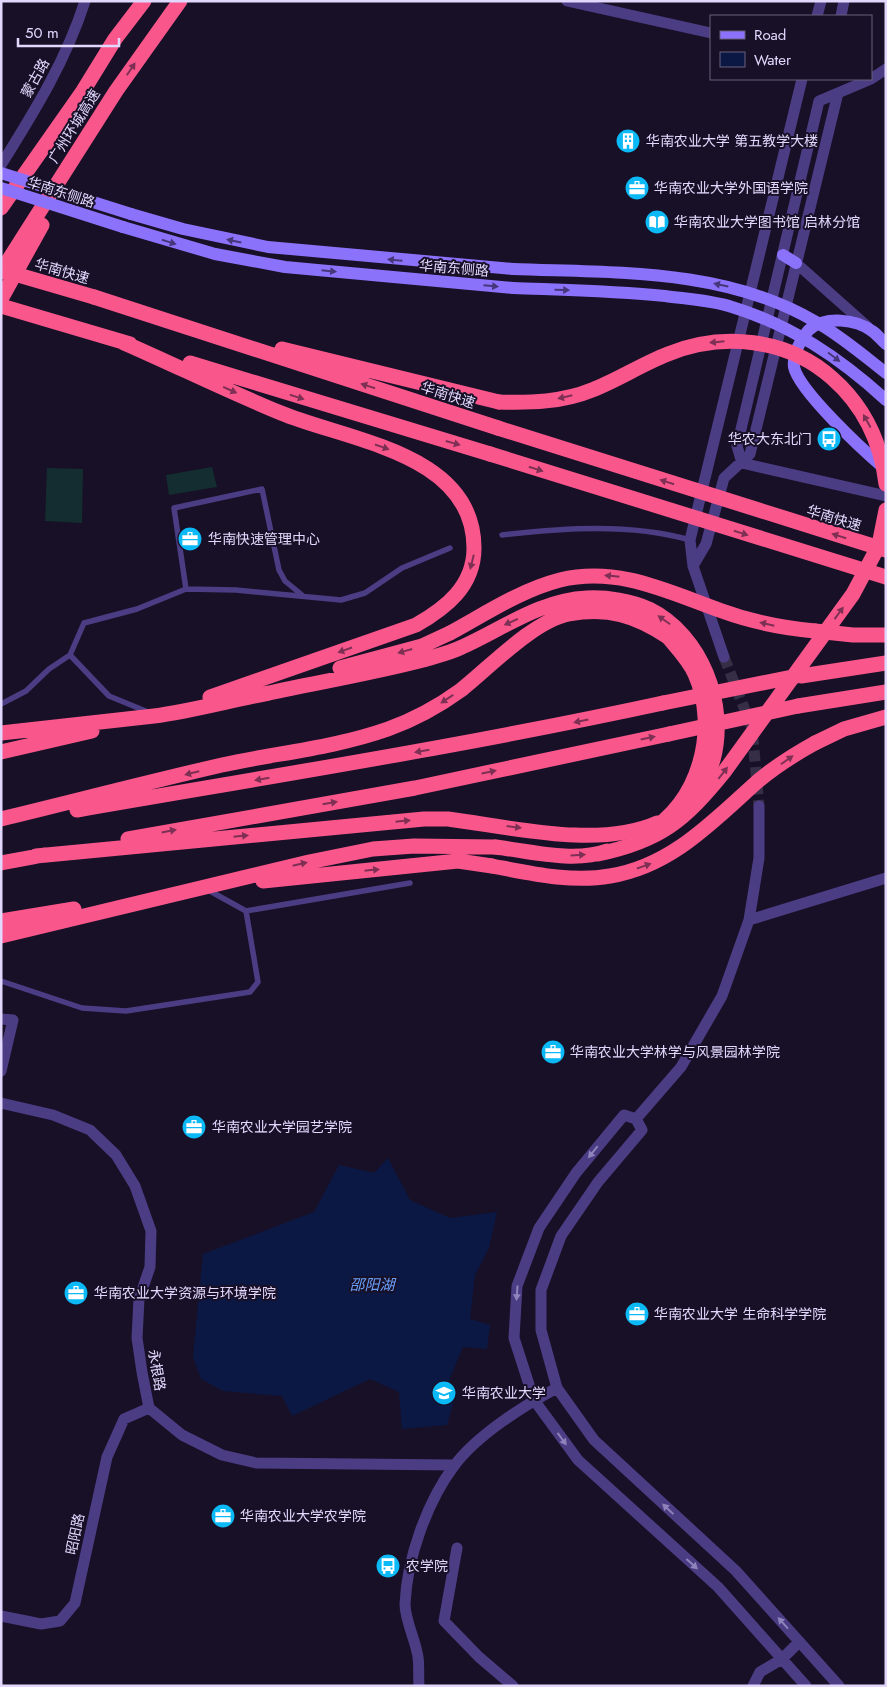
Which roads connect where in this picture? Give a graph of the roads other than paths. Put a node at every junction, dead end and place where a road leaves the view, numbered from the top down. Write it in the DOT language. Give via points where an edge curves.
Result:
graph roads {
  1 [pos="84,1"];
  2 [pos="144,1"];
  3 [pos="180,1"];
  4 [pos="567,1"];
  5 [pos="821,1"];
  6 [pos="844,1"];
  7 [pos="817,15"];
  8 [pos="841,15"];
  9 [pos="710,34"];
  10 [pos="886,69"];
  11 [pos="872,78"];
  12 [pos="802,80"];
  13 [pos="869,80"];
  14 [pos="116,91"];
  15 [pos="838,93"];
  16 [pos="1,165"];
  17 [pos="1,173"];
  18 [pos="1,188"];
  19 [pos="1,208"];
  20 [pos="783,255"];
  21 [pos="796,263"];
  22 [pos="1,271"];
  23 [pos="1,298"];
  24 [pos="1,306"];
  25 [pos="130,310"];
  26 [pos="872,330"];
  27 [pos="122,342"];
  28 [pos="886,344"];
  29 [pos="886,373"];
  30 [pos="886,400"];
  31 [pos="742,463"];
  32 [pos="886,469"];
  33 [pos="886,484"];
  34 [pos="886,496"];
  35 [pos="886,510"];
  36 [pos="502,535"];
  37 [pos="690,540"];
  38 [pos="450,548"];
  39 [pos="886,550"];
  40 [pos="693,566"];
  41 [pos="886,577"];
  42 [pos="186,590"];
  43 [pos="303,595"];
  44 [pos="886,635"];
  45 [pos="70,655"];
  46 [pos="724,657"];
  47 [pos="886,663"];
  48 [pos="886,692"];
  49 [pos="1,704"];
  50 [pos="156,716"];
  51 [pos="886,717"];
  52 [pos="1,733"];
  53 [pos="1,752"];
  54 [pos="759,806"];
  55 [pos="1,819"];
  56 [pos="1,823"];
  57 [pos="598,854"];
  58 [pos="36,856"];
  59 [pos="1,863"];
  60 [pos="886,878"];
  61 [pos="410,884"];
  62 [pos="202,887"];
  63 [pos="246,911"];
  64 [pos="749,920"];
  65 [pos="1,921"];
  66 [pos="1,936"];
  67 [pos="1,981"];
  68 [pos="1,1019"];
  69 [pos="1,1071"];
  70 [pos="1,1103"];
  71 [pos="636,1118"];
  72 [pos="557,1388"];
  73 [pos="534,1400"];
  74 [pos="149,1408"];
  75 [pos="455,1465"];
  76 [pos="457,1548"];
  77 [pos="1,1616"];
  78 [pos="799,1642"];
  79 [pos="782,1659"];
  80 [pos="419,1686"];
  81 [pos="513,1686"];
  82 [pos="753,1686"];
  83 [pos="806,1686"];
  84 [pos="839,1686"];
  1 -- 16 [label="street, 蒙古路" via="75,34 55,77"];
  2 -- 19 [label="highway, 广州环城高速"];
  14 -- 3 [label="highway, 广州环城高速, one-way"];
  4 -- 9 [label="street"];
  5 -- 7 [label="street"];
  6 -- 8 [label="street"];
  10 -- 11 [label="street"];
  12 -- 37 [label="street"];
  13 -- 15 [label="street"];
  14 -- 22 [label="highway, 广州环城高速"];
  14 -- 23 [label="highway"];
  15 -- 20 [label="street" via="819,101"];
  15 -- 21 [label="street"];
  29 -- 17 [label="street, 华南东侧路, one-way, bridge" via="815,321 780,304 731,287 664,276 513,269 268,247 183,229"];
  18 -- 30 [label="street, 华南东侧路, one-way, bridge" via="215,254 285,267 513,288 710,301 766,319 811,342 842,362"];
  20 -- 21 [label="street"];
  20 -- 31 [label="street" via="737,446"];
  21 -- 26 [label="street"];
  21 -- 31 [label="street" via="750,454"];
  22 -- 25 [label="highway, 华南快速, bridge"];
  24 -- 27 [label="highway"];
  33 -- 25 [label="highway, one-way, bridge" via="878,446 855,401 819,366 772,346 746,341 695,345 667,354 591,391 543,401 499,402"];
  39 -- 25 [label="highway, 华南快速, one-way, bridge"];
  26 -- 28 [label="street"];
  26 -- 32 [label="street" via="851,322 817,325 809,330 798,346 794,364 799,380 865,452"];
  27 -- 41 [label="highway, one-way, bridge"];
  27 -- 50 [label="highway, one-way" via="282,413 389,449 416,462 440,477 458,494 468,511 474,532 474,554 468,577 454,598 416,625"];
  31 -- 34 [label="street"];
  31 -- 40 [label="street" via="724,478 706,544"];
  57 -- 35 [label="highway, one-way, bridge" via="626,848 668,830 714,784 853,594 879,545"];
  36 -- 37 [label="lane" via="560,529 617,530 668,534"];
  37 -- 40 [label="street"];
  38 -- 43 [label="lane" via="402,568 365,593 341,600"];
  40 -- 46 [label="street"];
  42 -- 43 [label="lane"];
  42 -- 43 [label="lane" via="174,508 262,489 279,570 285,581"];
  42 -- 45 [label="lane" via="138,609 84,623"];
  44 -- 50 [label="highway, one-way, bridge" via="765,624 646,582 603,575 581,576 539,587 422,646"];
  45 -- 49 [label="lane" via="26,691"];
  45 -- 50 [label="lane" via="109,696"];
  47 -- 56 [label="highway, one-way, bridge" via="801,676 418,752"];
  58 -- 48 [label="highway, one-way, bridge" via="415,788 798,706"];
  50 -- 52 [label="highway"];
  50 -- 53 [label="highway"];
  58 -- 50 [label="highway, one-way" via="424,819 584,835 640,830 664,820 683,807 700,787 712,762 718,737 712,687 688,642 649,609 606,598 586,598 545,607 461,648 400,666"];
  62 -- 51 [label="highway, one-way, bridge" via="458,861 550,876 609,876 662,860 704,830 759,780 815,743 844,729"];
  54 -- 64 [label="street" via="759,858"];
  57 -- 55 [label="highway, one-way, bridge" via="651,830 677,806 700,761 706,720 695,674 668,637 645,622 619,613 594,611 566,615 544,625 459,691 426,712 388,729 345,741 222,765"];
  62 -- 57 [label="highway, one-way, bridge" via="373,849 495,847 572,856"];
  58 -- 59 [label="highway"];
  60 -- 64 [label="street"];
  61 -- 63 [label="lane"];
  62 -- 63 [label="lane"];
  62 -- 65 [label="highway"];
  62 -- 66 [label="highway"];
  63 -- 67 [label="lane" via="258,982 250,992 126,1011 82,1008"];
  64 -- 71 [label="street" via="722,996 713,1012 681,1067"];
  68 -- 69 [label="street" via="13,1020"];
  70 -- 74 [label="street, 永根路" via="52,1115 90,1130 116,1155 135,1186 151,1231 150,1267 139,1299 137,1338"];
  71 -- 72 [label="street" via="642,1130 598,1182 561,1236 541,1290 541,1330"];
  71 -- 73 [label="street, one-way" via="624,1115 576,1173 539,1228 517,1286 514,1338"];
  72 -- 73 [label="street"];
  78 -- 72 [label="street, one-way" via="736,1571 594,1440"];
  73 -- 75 [label="street" via="483,1438"];
  73 -- 79 [label="street, one-way" via="578,1460 718,1587"];
  74 -- 75 [label="street, 永根路" via="182,1435 214,1451 256,1463"];
  74 -- 77 [label="street, 昭阳路" via="124,1418 107,1457 75,1603 60,1621 41,1624"];
  75 -- 80 [label="street" via="427,1514 412,1558 405,1606 418,1654"];
  76 -- 81 [label="street" via="444,1621"];
  78 -- 79 [label="street"];
  78 -- 84 [label="street"];
  79 -- 82 [label="street" via="760,1672"];
  79 -- 83 [label="street"];
}
